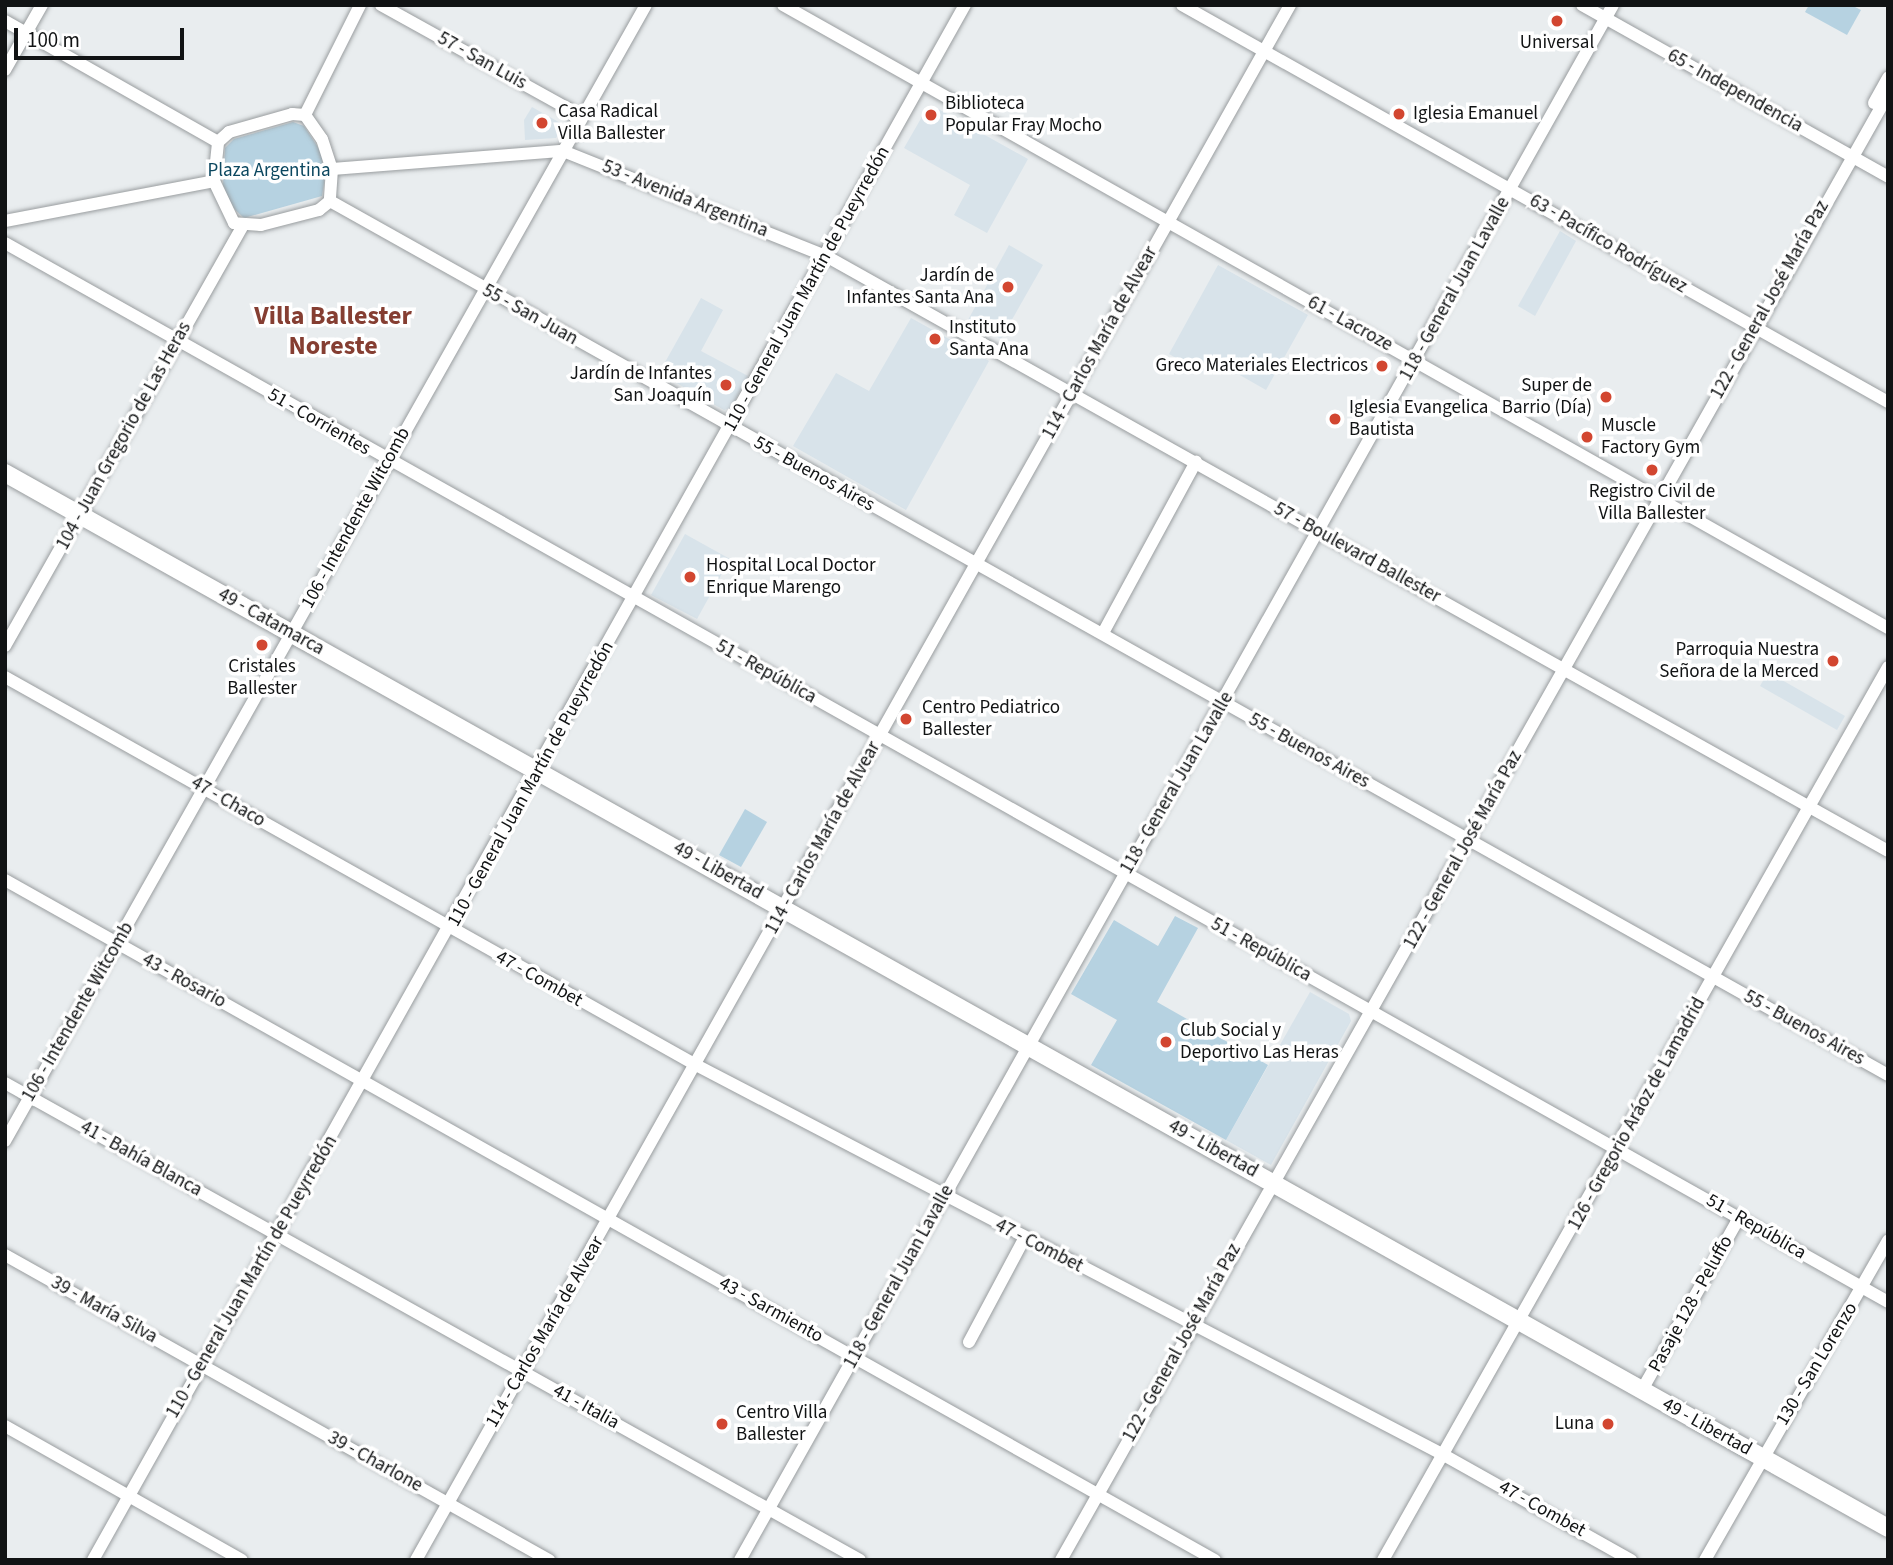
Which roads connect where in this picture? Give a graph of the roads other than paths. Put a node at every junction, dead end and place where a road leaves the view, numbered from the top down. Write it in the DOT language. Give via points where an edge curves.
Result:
graph roads {
  1 [pos="42,5"];
  2 [pos="360,5"];
  3 [pos="382,5"];
  4 [pos="646,5"];
  5 [pos="783,5"];
  6 [pos="965,5"];
  7 [pos="1182,5"];
  8 [pos="1290,5"];
  9 [pos="1582,5"];
  10 [pos="1613,5"];
  11 [pos="1605,18"];
  12 [pos="5,21"];
  13 [pos="26,33"];
  14 [pos="1264,51"];
  15 [pos="5,70"];
  16 [pos="1888,78"];
  17 [pos="921,82"];
  18 [pos="1888,95"];
  19 [pos="1888,106"];
  20 [pos="305,115"];
  21 [pos="578,121"];
  22 [pos="1865,134"];
  23 [pos="218,142"];
  24 [pos="563,151"];
  25 [pos="1850,156"];
  26 [pos="332,169"];
  27 [pos="1888,177"];
  28 [pos="214,181"];
  29 [pos="1511,189"];
  30 [pos="330,201"];
  31 [pos="5,221"];
  32 [pos="1168,221"];
  33 [pos="242,227"];
  34 [pos="5,243"];
  35 [pos="826,256"];
  36 [pos="485,290"];
  37 [pos="1755,328"];
  38 [pos="177,341"];
  39 [pos="1415,360"];
  40 [pos="1072,393"];
  41 [pos="1888,402"];
  42 [pos="730,427"];
  43 [pos="387,462"];
  44 [pos="1196,462"];
  45 [pos="5,473"];
  46 [pos="1658,498"];
  47 [pos="79,515"];
  48 [pos="1319,532"];
  49 [pos="976,564"];
  50 [pos="634,598"];
  51 [pos="1888,628"];
  52 [pos="291,633"];
  53 [pos="1103,633"];
  54 [pos="5,646"];
  55 [pos="1888,667"];
  56 [pos="1564,670"];
  57 [pos="5,677"];
  58 [pos="1223,703"];
  59 [pos="880,736"];
  60 [pos="538,769"];
  61 [pos="204,788"];
  62 [pos="1809,807"];
  63 [pos="1468,840"];
  64 [pos="1888,851"];
  65 [pos="1125,873"];
  66 [pos="5,880"];
  67 [pos="784,908"];
  68 [pos="450,930"];
  69 [pos="117,943"];
  70 [pos="1714,978"];
  71 [pos="1373,1012"];
  72 [pos="1029,1046"];
  73 [pos="696,1065"];
  74 [pos="1888,1075"];
  75 [pos="364,1081"];
  76 [pos="5,1083"];
  77 [pos="29,1097"];
  78 [pos="5,1141"];
  79 [pos="1618,1149"];
  80 [pos="1272,1182"];
  81 [pos="944,1198"];
  82 [pos="1739,1218"];
  83 [pos="609,1219"];
  84 [pos="276,1234"];
  85 [pos="1024,1238"];
  86 [pos="1888,1241"];
  87 [pos="5,1255"];
  88 [pos="1863,1288"];
  89 [pos="1888,1302"];
  90 [pos="1520,1322"];
  91 [pos="1192,1325"];
  92 [pos="969,1342"];
  93 [pos="854,1357"];
  94 [pos="202,1365"];
  95 [pos="523,1372"];
  96 [pos="1642,1390"];
  97 [pos="5,1426"];
  98 [pos="1442,1454"];
  99 [pos="1762,1457"];
  100 [pos="1098,1493"];
  101 [pos="128,1497"];
  102 [pos="448,1503"];
  103 [pos="769,1508"];
  104 [pos="1888,1528"];
  105 [pos="93,1560"];
  106 [pos="242,1560"];
  107 [pos="416,1560"];
  108 [pos="549,1560"];
  109 [pos="740,1560"];
  110 [pos="860,1560"];
  111 [pos="1061,1560"];
  112 [pos="1215,1560"];
  113 [pos="1383,1560"];
  114 [pos="1631,1560"];
  115 [pos="1705,1560"];
  1 -- 13 [label="street"];
  2 -- 20 [label="street"];
  3 -- 21 [label="street, 57 - San Luis" via="569,109"];
  4 -- 21 [label="street, 106 - Intendente Witcomb"];
  5 -- 17 [label="street, 61 - Lacroze"];
  6 -- 17 [label="street, 110 - General Juan Martín de Pueyrredón"];
  7 -- 14 [label="street, 63 - Pacífico Rodríguez"];
  8 -- 14 [label="street, 114 - Carlos María de Alvear"];
  9 -- 11 [label="street, 65 - Independencia"];
  10 -- 11 [label="street, 118 - General Juan Lavalle"];
  11 -- 25 [label="street, 65 - Independencia"];
  11 -- 29 [label="street, 118 - General Juan Lavalle"];
  12 -- 13 [label="street"];
  13 -- 15 [label="street"];
  13 -- 23 [label="street"];
  14 -- 29 [label="street, 63 - Pacífico Rodríguez"];
  14 -- 32 [label="street, 114 - Carlos María de Alvear"];
  16 -- 22 [label="street, 122 - General José María Paz" via="1862,125"];
  17 -- 32 [label="street, 61 - Lacroze"];
  17 -- 35 [label="street, 110 - General Juan Martín de Pueyrredón"];
  18 -- 22 [label="street"];
  19 -- 22 [label="street, 122 - General José María Paz" via="1874,132"];
  20 -- 23 [label="street" via="292,114 229,132"];
  20 -- 26 [label="street" via="322,139"];
  21 -- 24 [label="street, 106 - Intendente Witcomb"];
  22 -- 25 [label="street, 122 - General José María Paz"];
  23 -- 28 [label="street"];
  24 -- 26 [label="street, 53 - Avenida Argentina"];
  24 -- 35 [label="street, 53 - Avenida Argentina"];
  24 -- 36 [label="street, 106 - Intendente Witcomb"];
  25 -- 27 [label="street, 65 - Independencia"];
  25 -- 37 [label="street, 122 - General José María Paz"];
  26 -- 30 [label="street"];
  28 -- 31 [label="street"];
  28 -- 33 [label="street" via="229,216"];
  29 -- 37 [label="street, 63 - Pacífico Rodríguez"];
  29 -- 39 [label="street, 118 - General Juan Lavalle"];
  30 -- 33 [label="street" via="319,210"];
  30 -- 36 [label="street, 55 - San Juan"];
  32 -- 39 [label="street, 61 - Lacroze"];
  32 -- 40 [label="street, 114 - Carlos María de Alvear"];
  33 -- 38 [label="street, 104 - Juan Gregorio de Las Heras"];
  34 -- 38 [label="street, 51 - Corrientes"];
  35 -- 40 [label="street, 57 - Boulevard Ballester"];
  35 -- 42 [label="street, 110 - General Juan Martín de Pueyrredón"];
  36 -- 42 [label="street, 55 - San Juan"];
  36 -- 43 [label="street, 106 - Intendente Witcomb"];
  37 -- 41 [label="street, 63 - Pacífico Rodríguez"];
  37 -- 46 [label="street, 122 - General José María Paz"];
  38 -- 43 [label="street, 51 - Corrientes"];
  38 -- 47 [label="street, 104 - Juan Gregorio de Las Heras"];
  39 -- 46 [label="street, 61 - Lacroze"];
  39 -- 48 [label="street, 118 - General Juan Lavalle"];
  40 -- 44 [label="street, 57 - Boulevard Ballester"];
  40 -- 49 [label="street, 114 - Carlos María de Alvear"];
  42 -- 49 [label="street, 55 - Buenos Aires"];
  42 -- 50 [label="street, 110 - General Juan Martín de Pueyrredón"];
  43 -- 50 [label="street, 51 - Corrientes"];
  43 -- 52 [label="street, 106 - Intendente Witcomb"];
  44 -- 48 [label="street, 57 - Boulevard Ballester"];
  44 -- 53 [label="street"];
  45 -- 47 [label="street, 49 - Catamarca"];
  46 -- 51 [label="street, 61 - Lacroze"];
  46 -- 56 [label="street, 122 - General José María Paz"];
  47 -- 52 [label="street, 49 - Catamarca"];
  47 -- 54 [label="street, 104 - Juan Gregorio de Las Heras"];
  48 -- 56 [label="street, 57 - Boulevard Ballester"];
  48 -- 58 [label="street, 118 - General Juan Lavalle"];
  49 -- 53 [label="street, 55 - Buenos Aires"];
  49 -- 59 [label="street, 114 - Carlos María de Alvear"];
  50 -- 59 [label="street, 51 - República"];
  50 -- 60 [label="street, 110 - General Juan Martín de Pueyrredón"];
  52 -- 60 [label="street, 49 - Catamarca"];
  52 -- 61 [label="street, 106 - Intendente Witcomb"];
  53 -- 58 [label="street, 55 - Buenos Aires"];
  55 -- 62 [label="street, 126 - Gregorio Aráoz de Lamadrid"];
  56 -- 62 [label="street, 57 - Boulevard Ballester"];
  56 -- 63 [label="street, 122 - General José María Paz"];
  57 -- 61 [label="street, 47 - Chaco"];
  58 -- 63 [label="street, 55 - Buenos Aires"];
  58 -- 65 [label="street, 118 - General Juan Lavalle"];
  59 -- 65 [label="street, 51 - República"];
  59 -- 67 [label="street, 114 - Carlos María de Alvear"];
  60 -- 67 [label="street, 49 - Libertad"];
  60 -- 68 [label="street, 110 - General Juan Martín de Pueyrredón"];
  61 -- 68 [label="street, 47 - Chaco"];
  61 -- 69 [label="street, 106 - Intendente Witcomb"];
  62 -- 64 [label="street, 57 - Boulevard Ballester"];
  62 -- 70 [label="street, 126 - Gregorio Aráoz de Lamadrid"];
  63 -- 70 [label="street, 55 - Buenos Aires"];
  63 -- 71 [label="street, 122 - General José María Paz"];
  65 -- 71 [label="street, 51 - República"];
  65 -- 72 [label="street, 118 - General Juan Lavalle"];
  66 -- 69 [label="street, 43 - Rosario"];
  67 -- 72 [label="street, 49 - Libertad"];
  67 -- 73 [label="street, 114 - Carlos María de Alvear"];
  68 -- 73 [label="street, 47 - Combet"];
  68 -- 75 [label="street, 110 - General Juan Martín de Pueyrredón"];
  69 -- 75 [label="street, 43 - Rosario"];
  69 -- 77 [label="street, 106 - Intendente Witcomb"];
  70 -- 74 [label="street, 55 - Buenos Aires"];
  70 -- 79 [label="street, 126 - Gregorio Aráoz de Lamadrid"];
  71 -- 79 [label="street, 51 - República"];
  71 -- 80 [label="street, 122 - General José María Paz"];
  72 -- 80 [label="street, 49 - Libertad"];
  72 -- 81 [label="street, 118 - General Juan Lavalle"];
  73 -- 81 [label="street, 47 - Combet"];
  73 -- 83 [label="street, 114 - Carlos María de Alvear"];
  75 -- 83 [label="street, 43 - Sarmiento"];
  75 -- 84 [label="street, 110 - General Juan Martín de Pueyrredón"];
  76 -- 77 [label="street, 41 - Bahía Blanca"];
  77 -- 78 [label="street, 106 - Intendente Witcomb"];
  77 -- 84 [label="street, 41 - Bahía Blanca"];
  79 -- 82 [label="street, 51 - República"];
  79 -- 90 [label="street, 126 - Gregorio Aráoz de Lamadrid"];
  80 -- 90 [label="street, 49 - Libertad"];
  80 -- 91 [label="street, 122 - General José María Paz"];
  81 -- 85 [label="street, 47 - Combet"];
  81 -- 93 [label="street, 118 - General Juan Lavalle"];
  82 -- 88 [label="street, 51 - República"];
  82 -- 96 [label="street, Pasaje 128 - Peluffo"];
  83 -- 93 [label="street, 43 - Sarmiento"];
  83 -- 95 [label="street, 114 - Carlos María de Alvear"];
  84 -- 94 [label="street, 110 - General Juan Martín de Pueyrredón"];
  84 -- 95 [label="street, 41 - Italia"];
  85 -- 91 [label="street, 47 - Combet"];
  85 -- 92 [label="street"];
  86 -- 88 [label="street, 130 - San Lorenzo"];
  87 -- 94 [label="street, 39 - María Silva"];
  88 -- 89 [label="street, 51 - República"];
  88 -- 99 [label="street, 130 - San Lorenzo"];
  90 -- 96 [label="street, 49 - Libertad"];
  90 -- 98 [label="street, 126 - Gregorio Aráoz de Lamadrid"];
  91 -- 98 [label="street, 47 - Combet"];
  91 -- 100 [label="street, 122 - General José María Paz"];
  93 -- 100 [label="street, 43 - Sarmiento"];
  93 -- 103 [label="street, 118 - General Juan Lavalle"];
  94 -- 101 [label="street, 110 - General Juan Martín de Pueyrredón"];
  94 -- 102 [label="street, 39 - Charlone"];
  95 -- 102 [label="street, 114 - Carlos María de Alvear"];
  95 -- 103 [label="street, 41 - Italia"];
  96 -- 99 [label="street, 49 - Libertad"];
  97 -- 101 [label="street"];
  98 -- 113 [label="street, 126 - Gregorio Aráoz de Lamadrid"];
  98 -- 114 [label="street, 47 - Combet"];
  99 -- 104 [label="street, 49 - Libertad"];
  99 -- 115 [label="street, 130 - San Lorenzo"];
  100 -- 111 [label="street, 122 - General José María Paz"];
  100 -- 112 [label="street, 43 - Sarmiento"];
  101 -- 105 [label="street, 110 - General Juan Martín de Pueyrredón"];
  101 -- 106 [label="street"];
  102 -- 107 [label="street, 114 - Carlos María de Alvear"];
  102 -- 108 [label="street, 39 - Charlone"];
  103 -- 109 [label="street, 118 - General Juan Lavalle"];
  103 -- 110 [label="street, 41 - Italia"];
}
